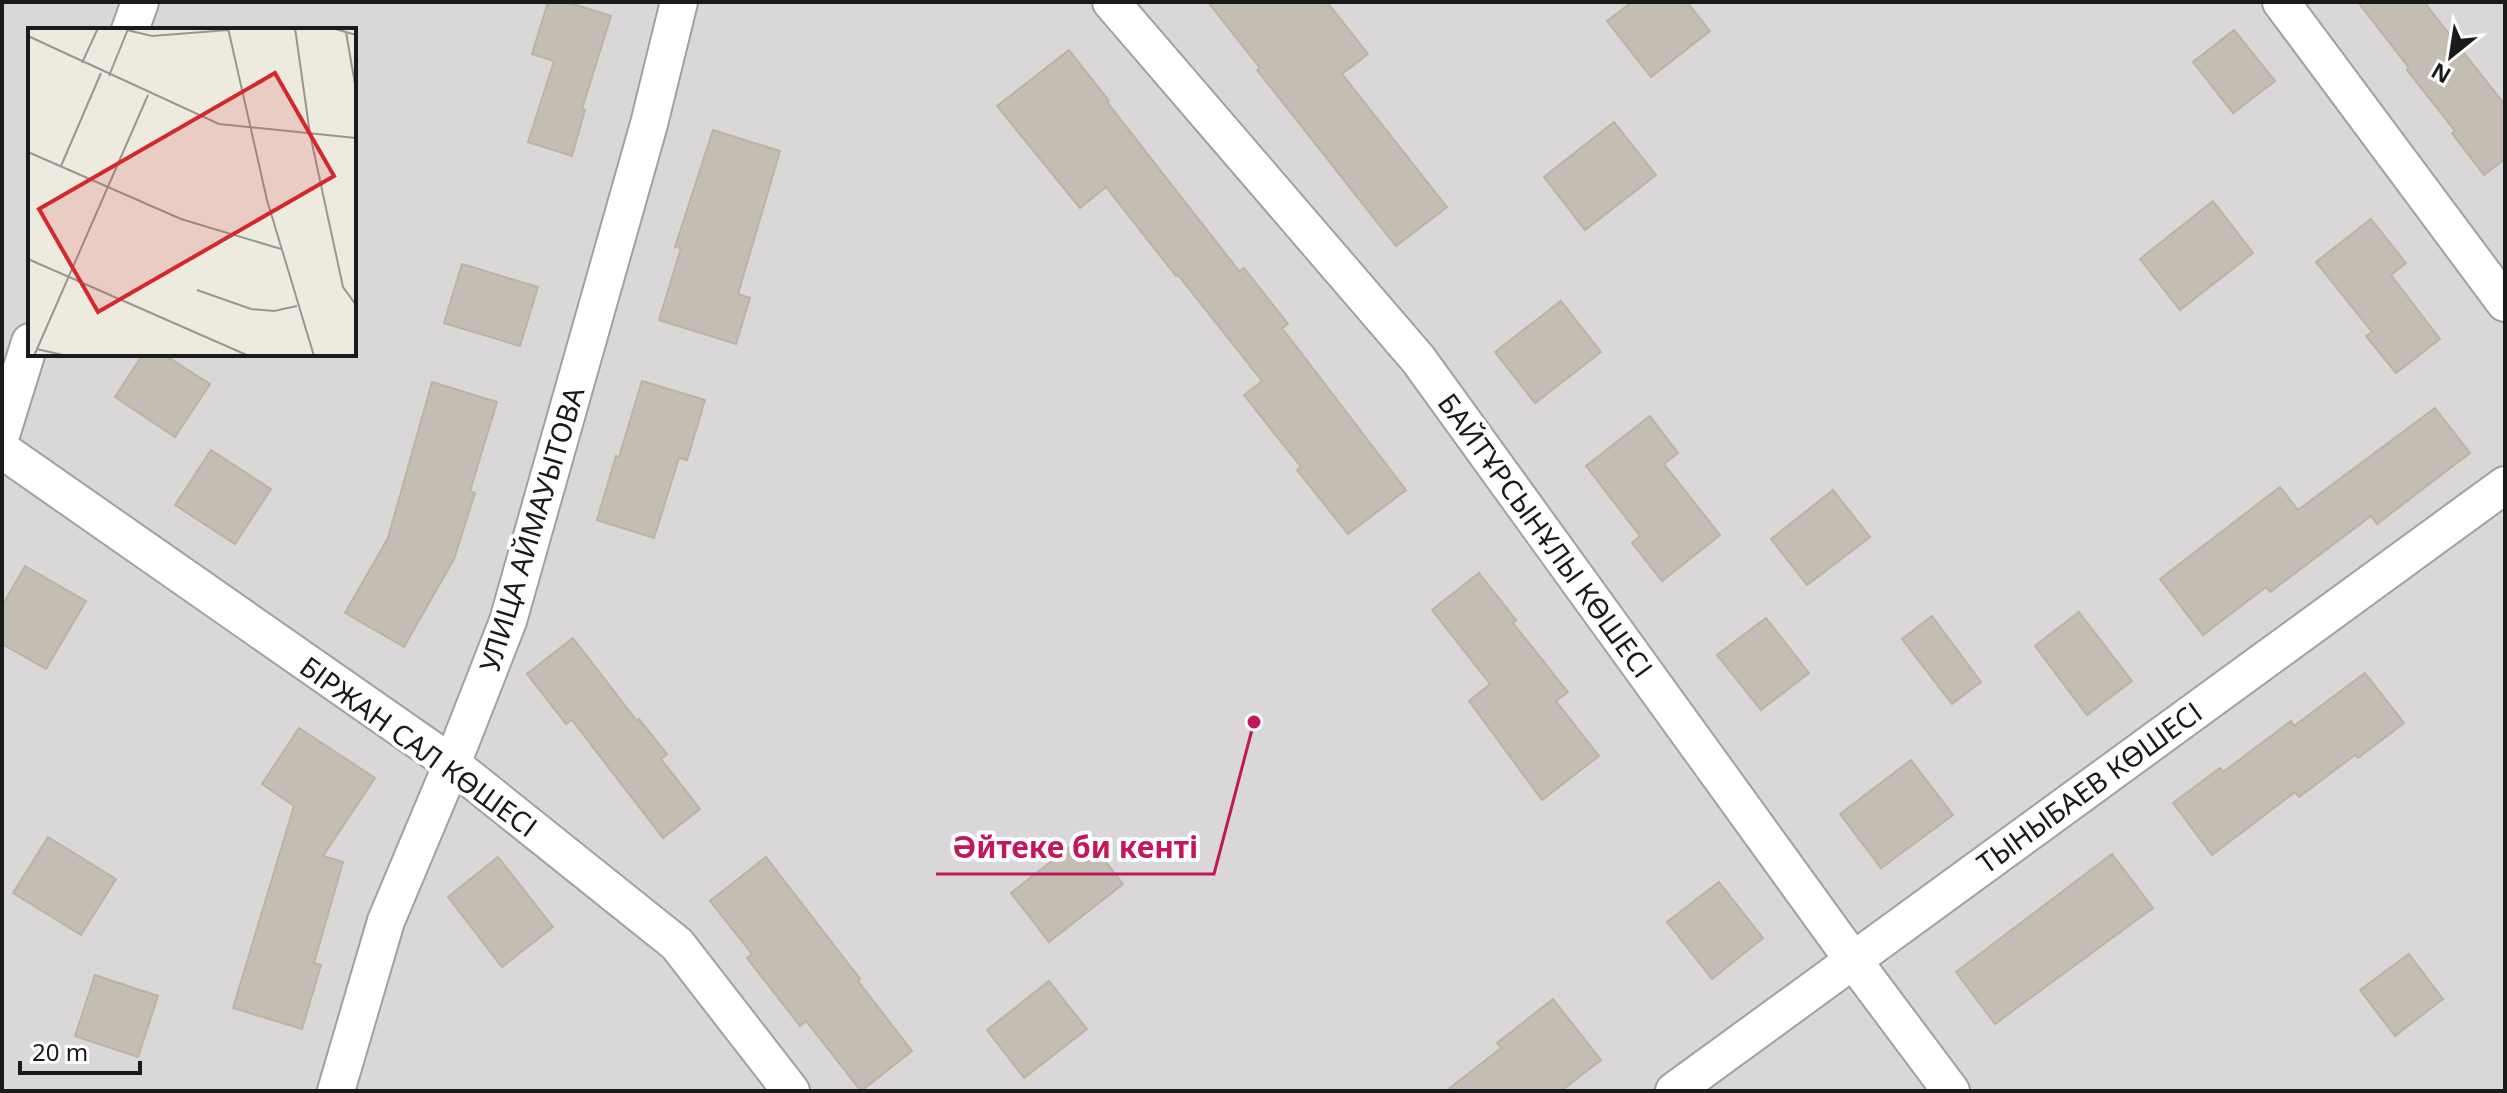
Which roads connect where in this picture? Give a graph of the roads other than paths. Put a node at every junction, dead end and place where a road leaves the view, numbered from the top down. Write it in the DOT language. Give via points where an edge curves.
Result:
graph roads {
  1 [pos="140,2"];
  2 [pos="679,2"];
  3 [pos="1111,2"];
  4 [pos="2281,2"];
  5 [pos="131,28"];
  6 [pos="2505,303"];
  7 [pos="28,348"];
  8 [pos="2,432"];
  9 [pos="2,450"];
  10 [pos="2505,485"];
  11 [pos="452,764"];
  12 [pos="1853,960"];
  13 [pos="336,1091"];
  14 [pos="791,1091"];
  15 [pos="1674,1091"];
  16 [pos="1951,1091"];
  1 -- 5 [label="street"];
  2 -- 11 [label="street, УЛИЦА АЙМАУЫТОВА" via="508,621"];
  3 -- 12 [label="street, БАЙТҰРСЫНҰЛЫ КӨШЕСІ" via="1418,359"];
  4 -- 6 [label="street"];
  7 -- 8 [label="street"];
  9 -- 11 [label="street, БІРЖАН САЛ КӨШЕСІ"];
  10 -- 12 [label="street, ТЫНЫБАЕВ КӨШЕСІ"];
  11 -- 13 [label="street, УЛИЦА АЙМАУЫТОВА" via="386,921"];
  11 -- 14 [label="street, БІРЖАН САЛ КӨШЕСІ" via="677,944"];
  12 -- 15 [label="street, ТЫНЫБАЕВ КӨШЕСІ"];
  12 -- 16 [label="street, БАЙТҰРСЫНҰЛЫ КӨШЕСІ"];
}
